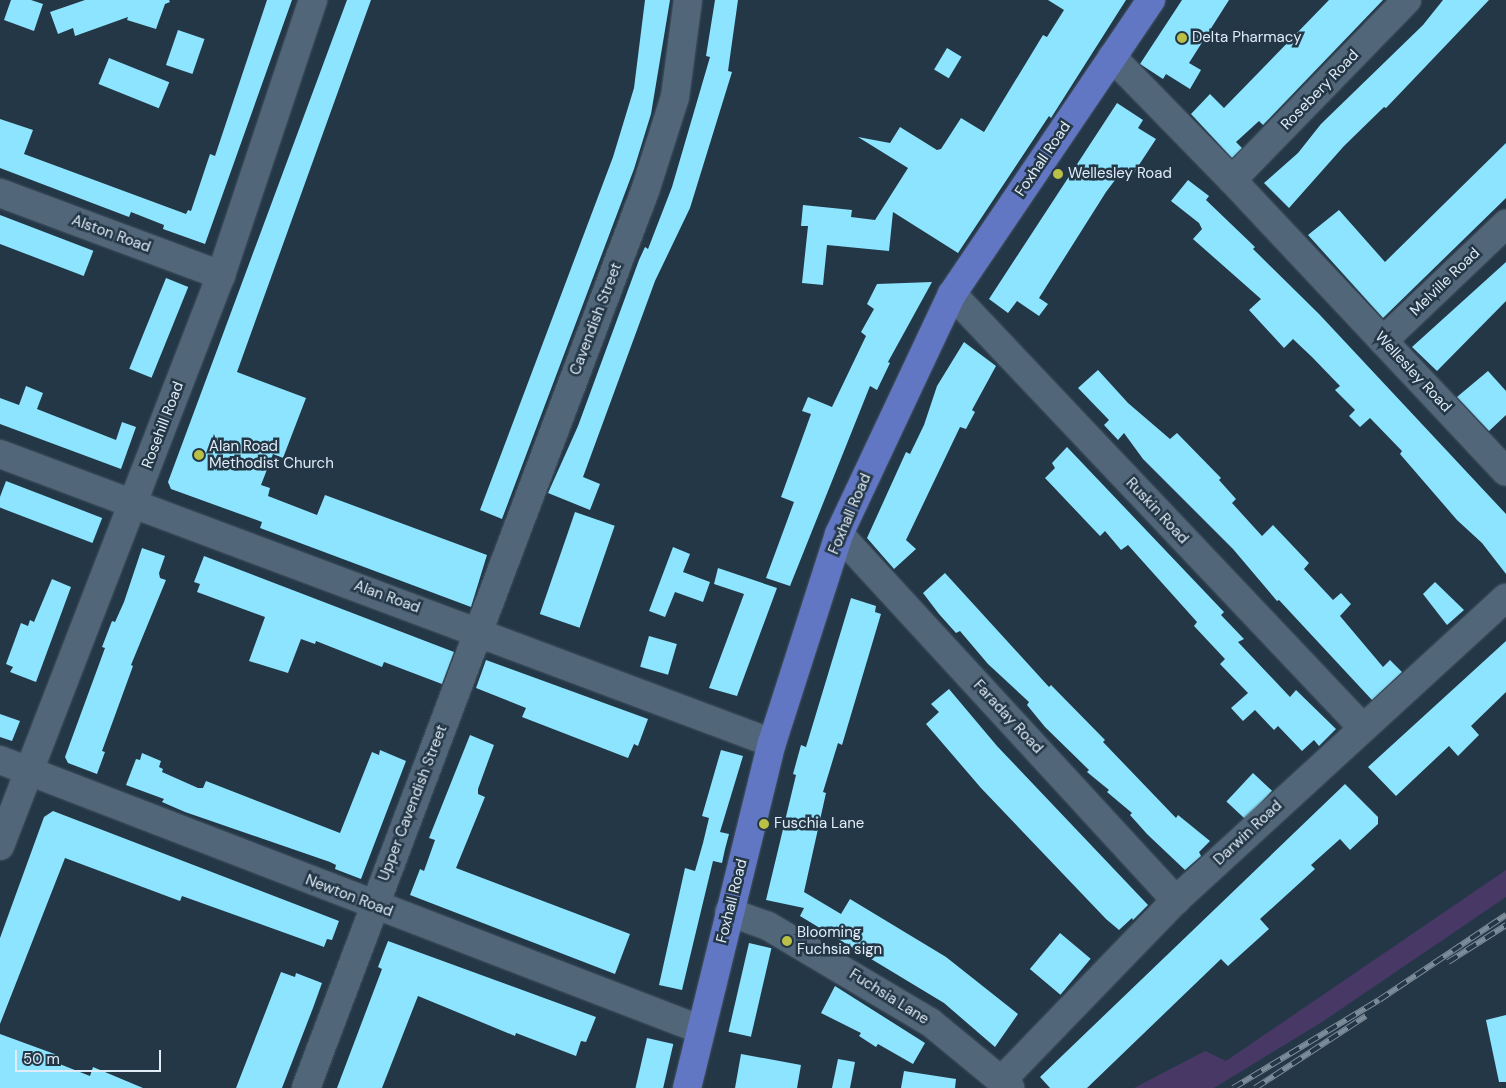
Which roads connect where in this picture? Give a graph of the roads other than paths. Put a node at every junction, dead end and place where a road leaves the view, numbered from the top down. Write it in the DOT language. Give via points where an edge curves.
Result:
graph roads {
  1 [pos="313,0"];
  2 [pos="688,0"];
  3 [pos="1151,0"];
  4 [pos="1407,0"];
  5 [pos="1112,57"];
  6 [pos="1232,180"];
  7 [pos="0,193"];
  8 [pos="1506,224"];
  9 [pos="221,275"];
  10 [pos="952,294"];
  11 [pos="1384,341"];
  12 [pos="0,454"];
  13 [pos="1506,472"];
  14 [pos="132,504"];
  15 [pos="839,534"];
  16 [pos="1506,598"];
  17 [pos="478,631"];
  18 [pos="1362,728"];
  19 [pos="772,743"];
  20 [pos="0,760"];
  21 [pos="28,771"];
  22 [pos="0,846"];
  23 [pos="1176,900"];
  24 [pos="375,906"];
  25 [pos="729,912"];
  26 [pos="699,1029"];
  27 [pos="1006,1084"];
  28 [pos="306,1088"];
  29 [pos="687,1088"];
  1 -- 9 [label="street, Rosehill Road"];
  2 -- 17 [label="street, Cavendish Street" via="675,97 645,191"];
  3 -- 5 [label="main road, Foxhall Road"];
  4 -- 6 [label="street, Rosebery Road"];
  5 -- 6 [label="street, Wellesley Road"];
  5 -- 10 [label="main road, Foxhall Road"];
  6 -- 11 [label="street, Wellesley Road"];
  7 -- 9 [label="street, Alston Road"];
  8 -- 11 [label="street, Melville Road"];
  9 -- 14 [label="street, Rosehill Road"];
  10 -- 15 [label="main road, Foxhall Road"];
  10 -- 18 [label="street, Ruskin Road"];
  11 -- 13 [label="street, Wellesley Road"];
  12 -- 14 [label="street, Alan Road"];
  14 -- 17 [label="street, Alan Road"];
  14 -- 21 [label="street, Rosehill Road"];
  15 -- 19 [label="main road, Foxhall Road"];
  15 -- 23 [label="street, Faraday Road"];
  16 -- 18 [label="street, Darwin Road"];
  17 -- 19 [label="street, Alan Road"];
  17 -- 24 [label="street, Upper Cavendish Street"];
  18 -- 23 [label="street, Darwin Road"];
  19 -- 25 [label="main road, Foxhall Road"];
  20 -- 21 [label="street, Newton Road"];
  21 -- 22 [label="street, Rosehill Road"];
  21 -- 24 [label="street, Newton Road"];
  23 -- 27 [label="street, Darwin Road"];
  24 -- 26 [label="street, Newton Road"];
  24 -- 28 [label="street, Upper Cavendish Street"];
  25 -- 26 [label="main road, Foxhall Road"];
  25 -- 27 [label="street, Fuchsia Lane" via="768,926 930,1022"];
  26 -- 29 [label="main road, Foxhall Road"];
}
